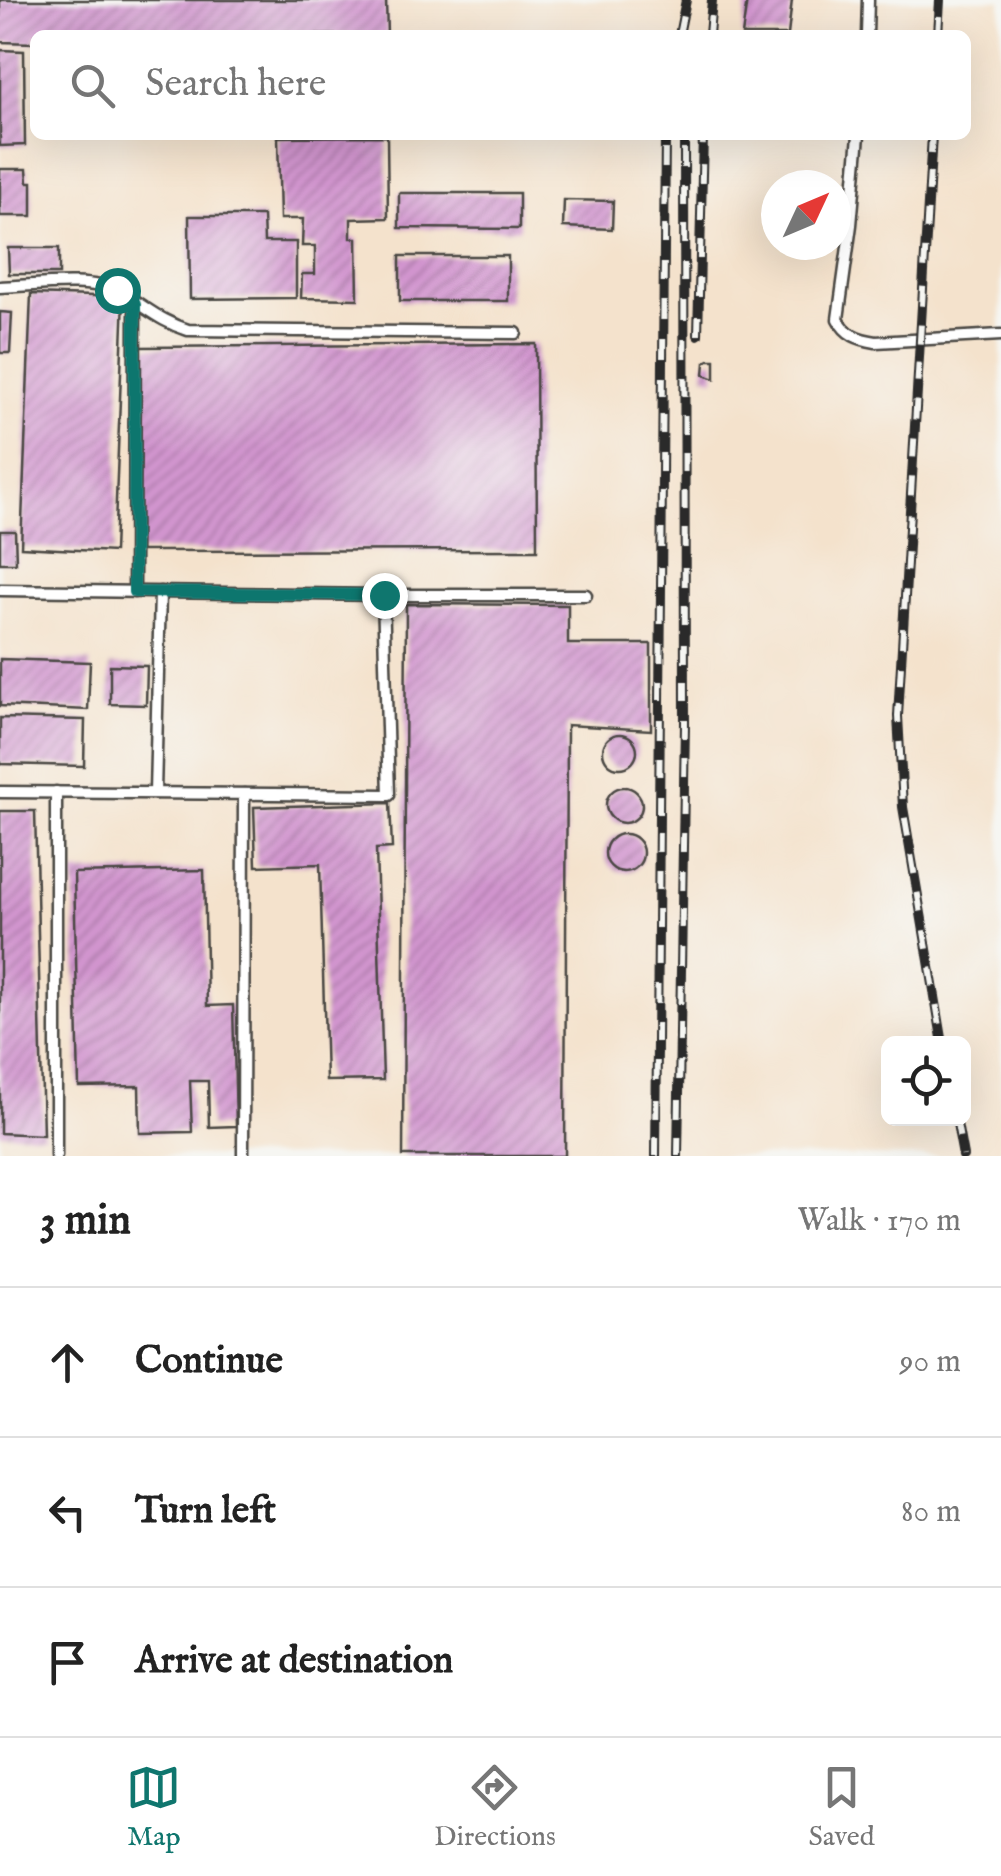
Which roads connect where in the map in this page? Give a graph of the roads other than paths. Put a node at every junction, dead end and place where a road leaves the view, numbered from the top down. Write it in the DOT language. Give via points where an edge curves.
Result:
graph roads {
  1 [pos="868,0"];
  2 [pos="866,30"];
  3 [pos="859,140"];
  4 [pos="0,287"];
  5 [pos="135,303"];
  6 [pos="516,333"];
  7 [pos="1001,335"];
  8 [pos="0,590"];
  9 [pos="134,592"];
  10 [pos="160,592"];
  11 [pos="384,595"];
  12 [pos="586,595"];
  13 [pos="0,792"];
  14 [pos="56,792"];
  15 [pos="154,793"];
  16 [pos="244,794"];
  17 [pos="56,1156"];
  18 [pos="243,1156"];
  1 -- 2 [label="lane"];
  3 -- 7 [label="lane" via="838,319 844,330 876,342"];
  4 -- 5 [label="lane" via="96,284"];
  5 -- 6 [label="lane" via="188,330"];
  5 -- 9 [label="lane"];
  8 -- 9 [label="lane"];
  9 -- 10 [label="lane"];
  10 -- 11 [label="lane"];
  10 -- 15 [label="lane"];
  11 -- 12 [label="lane"];
  11 -- 16 [label="lane" via="389,795"];
  13 -- 14 [label="lane"];
  14 -- 15 [label="lane"];
  14 -- 17 [label="lane"];
  15 -- 16 [label="lane"];
  16 -- 18 [label="lane"];
}
